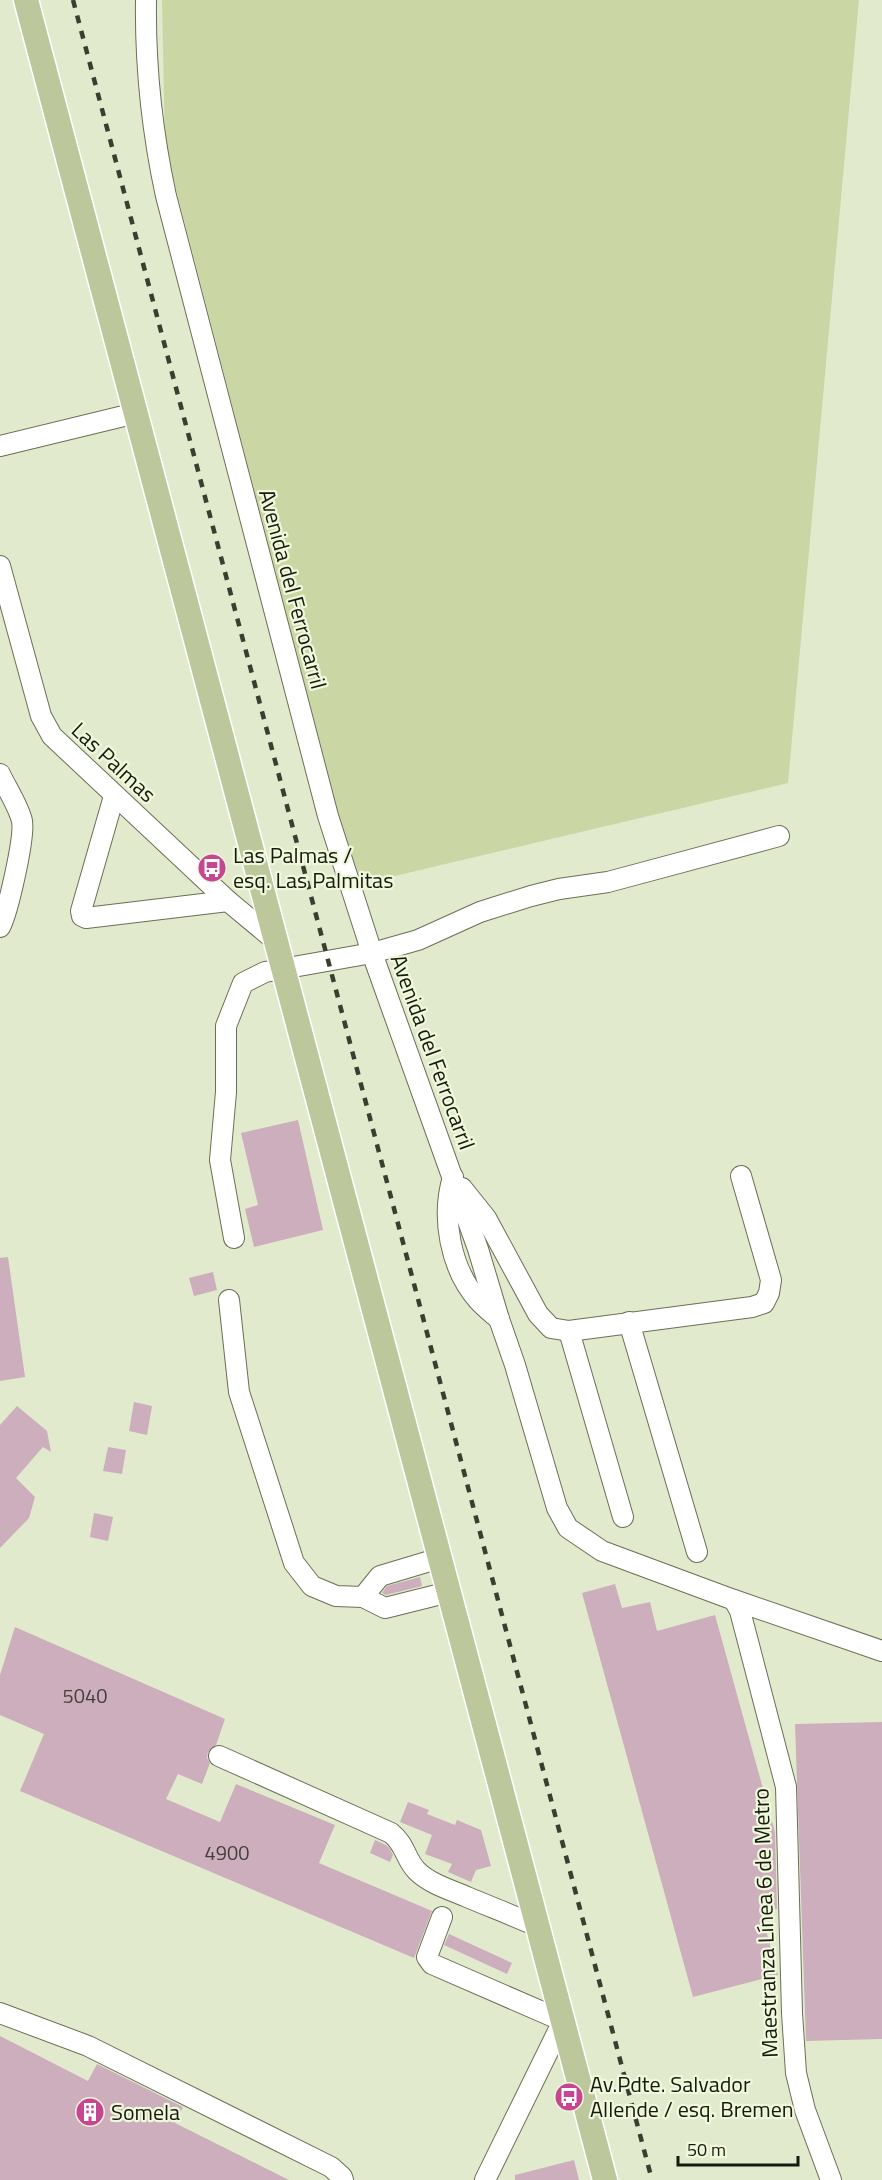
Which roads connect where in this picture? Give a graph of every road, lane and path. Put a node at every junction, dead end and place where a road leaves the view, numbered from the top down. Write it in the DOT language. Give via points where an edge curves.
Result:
graph roads {
  1 [pos="26,0"];
  2 [pos="146,0"];
  3 [pos="136,413"];
  4 [pos="0,446"];
  5 [pos="0,566"];
  6 [pos="0,774"];
  7 [pos="114,796"];
  8 [pos="779,836"];
  9 [pos="228,901"];
  10 [pos="0,927"];
  11 [pos="276,941"];
  12 [pos="372,953"];
  13 [pos="283,970"];
  14 [pos="741,1176"];
  15 [pos="453,1177"];
  16 [pos="234,1238"];
  17 [pos="229,1300"];
  18 [pos="629,1322"];
  19 [pos="568,1331"];
  20 [pos="623,1517"];
  21 [pos="697,1552"];
  22 [pos="440,1558"];
  23 [pos="448,1592"];
  24 [pos="363,1597"];
  25 [pos="734,1600"];
  26 [pos="882,1651"];
  27 [pos="219,1756"];
  28 [pos="442,1917"];
  29 [pos="537,1926"];
  30 [pos="0,2013"];
  31 [pos="563,2021"];
  32 [pos="343,2180"];
  33 [pos="485,2180"];
  34 [pos="605,2180"];
  35 [pos="831,2180"];
  1 -- 3 [label="main road"];
  2 -- 12 [label="street, Avenida del Ferrocarril" via="150,106 166,196 328,816"];
  3 -- 4 [label="street"];
  3 -- 11 [label="main road"];
  5 -- 7 [label="street, Las Palmas" via="45,726"];
  6 -- 10 [label="street" via="22,822 19,856 6,917"];
  7 -- 9 [label="street, Las Palmas"];
  7 -- 9 [label="street" via="81,916"];
  8 -- 12 [label="street" via="608,882 513,901 418,940"];
  9 -- 11 [label="street, Las Palmas"];
  11 -- 13 [label="main road"];
  12 -- 13 [label="street"];
  12 -- 15 [label="street, Avenida del Ferrocarril"];
  13 -- 16 [label="street" via="265,972 243,983 226,1026 220,1160"];
  13 -- 22 [label="main road"];
  14 -- 18 [label="street" via="771,1280 764,1303"];
  15 -- 19 [label="street" via="486,1218 538,1314 551,1328"];
  15 -- 25 [label="street" via="457,1217 450,1237 460,1271 478,1300 499,1319 557,1508 568,1528 602,1551"];
  17 -- 24 [label="street" via="239,1392 294,1563 312,1586 336,1596"];
  18 -- 19 [label="street"];
  18 -- 21 [label="street"];
  19 -- 20 [label="street"];
  22 -- 23 [label="main road"];
  22 -- 24 [label="street" via="380,1576"];
  23 -- 24 [label="street" via="385,1608"];
  23 -- 29 [label="main road"];
  25 -- 26 [label="street"];
  25 -- 35 [label="street, Maestranza Línea 6 de Metro" via="786,1787 796,2073 804,2110"];
  27 -- 29 [label="street" via="391,1833 424,1877"];
  28 -- 31 [label="street" via="428,1951 432,1964"];
  29 -- 31 [label="main road"];
  30 -- 32 [label="street" via="88,2046 331,2167"];
  31 -- 33 [label="street"];
  31 -- 34 [label="main road"];
}
